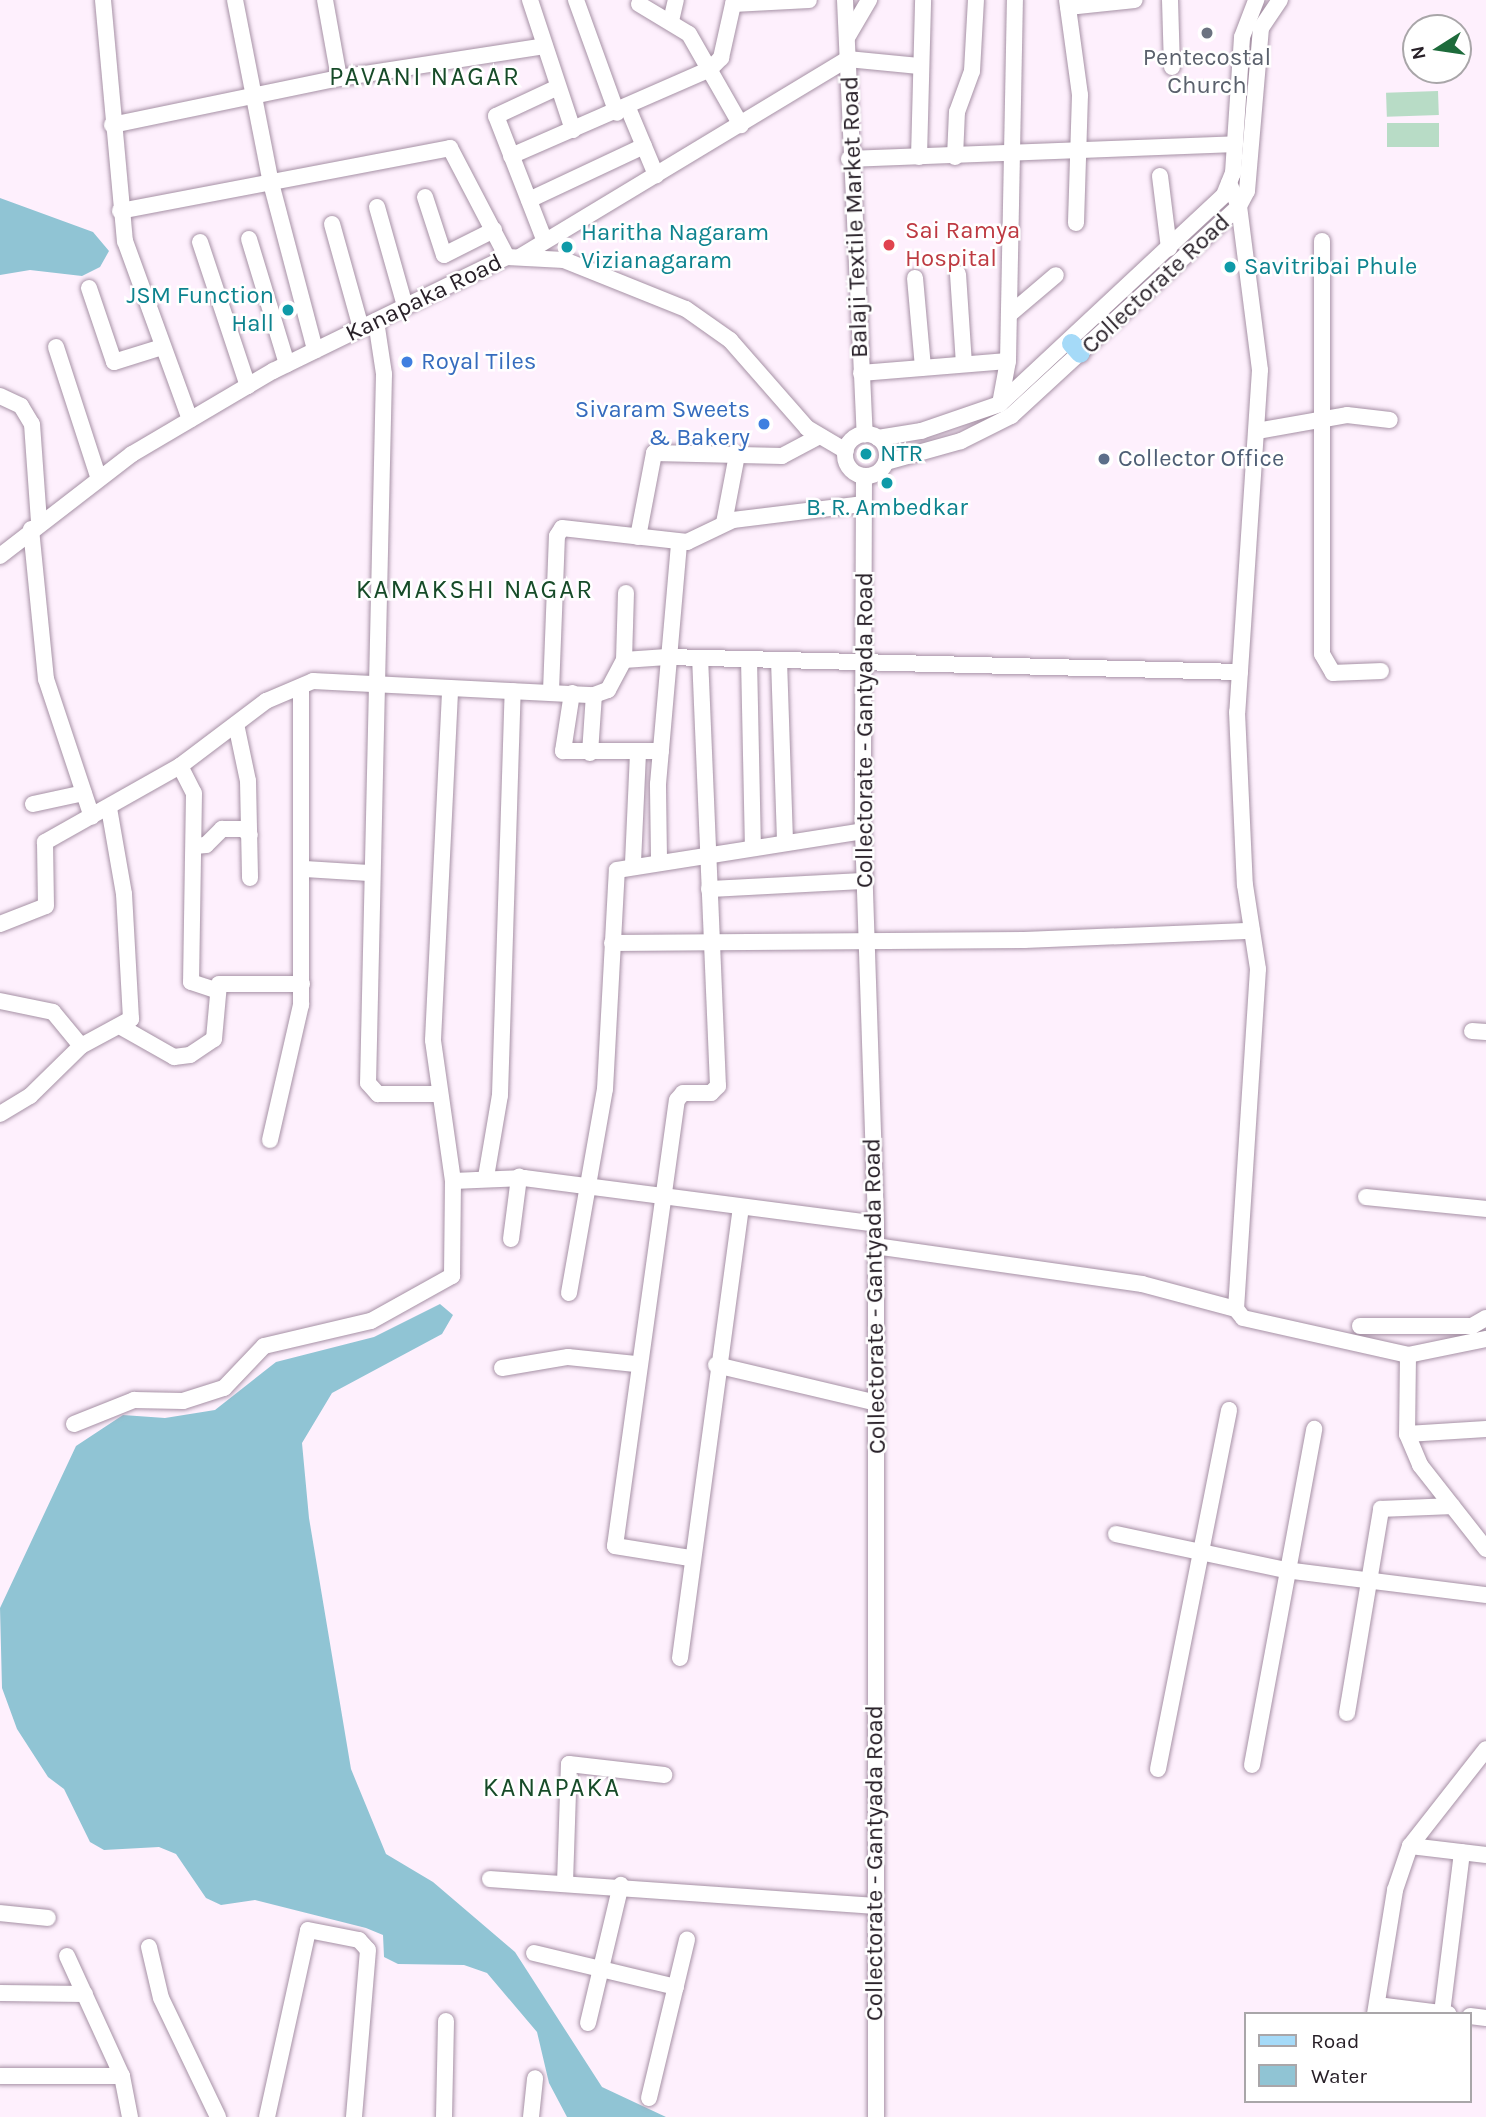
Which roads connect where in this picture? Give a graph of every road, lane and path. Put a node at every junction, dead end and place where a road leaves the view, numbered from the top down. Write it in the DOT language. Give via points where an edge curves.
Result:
graph roads {
  1 [pos="103,0"];
  2 [pos="235,0"];
  3 [pos="325,0"];
  4 [pos="530,0"];
  5 [pos="576,0"];
  6 [pos="676,0"];
  7 [pos="809,0"];
  8 [pos="845,0"];
  9 [pos="869,0"];
  10 [pos="923,0"];
  11 [pos="976,0"];
  12 [pos="1015,0"];
  13 [pos="1135,0"];
  14 [pos="1170,0"];
  15 [pos="1256,0"];
  16 [pos="1276,1"];
  17 [pos="733,2"];
  18 [pos="1067,3"];
  19 [pos="639,4"];
  20 [pos="671,21"];
  21 [pos="848,36"];
  22 [pos="545,46"];
  23 [pos="848,59"];
  24 [pos="919,66"];
  25 [pos="1172,67"];
  26 [pos="710,69"];
  27 [pos="339,78"];
  28 [pos="558,87"];
  29 [pos="255,94"];
  30 [pos="622,110"];
  31 [pos="112,125"];
  32 [pos="741,125"];
  33 [pos="573,130"];
  34 [pos="1235,144"];
  35 [pos="644,146"];
  36 [pos="1077,153"];
  37 [pos="511,156"];
  38 [pos="1013,156"];
  39 [pos="955,157"];
  40 [pos="919,158"];
  41 [pos="849,159"];
  42 [pos="656,175"];
  43 [pos="1160,176"];
  44 [pos="271,183"];
  45 [pos="1229,183"];
  46 [pos="425,197"];
  47 [pos="529,200"];
  48 [pos="377,206"];
  49 [pos="1239,206"];
  50 [pos="120,211"];
  51 [pos="1076,223"];
  52 [pos="332,224"];
  53 [pos="494,230"];
  54 [pos="249,239"];
  55 [pos="544,239"];
  56 [pos="1322,241"];
  57 [pos="200,242"];
  58 [pos="1169,248"];
  59 [pos="509,258"];
  60 [pos="958,274"];
  61 [pos="1056,275"];
  62 [pos="915,278"];
  63 [pos="89,288"];
  64 [pos="405,306"];
  65 [pos="1010,314"];
  66 [pos="369,324"];
  67 [pos="55,347"];
  68 [pos="162,347"];
  69 [pos="1076,348"];
  70 [pos="315,350"];
  71 [pos="1008,361"];
  72 [pos="287,364"];
  73 [pos="964,364"];
  74 [pos="923,368"];
  75 [pos="861,373"];
  76 [pos="248,386"];
  77 [pos="0,396"];
  78 [pos="1000,404"];
  79 [pos="1318,418"];
  80 [pos="190,420"];
  81 [pos="1390,420"];
  82 [pos="921,431"];
  83 [pos="1257,431"];
  84 [pos="871,436"];
  85 [pos="817,437"];
  86 [pos="846,451"];
  87 [pos="929,451"];
  88 [pos="737,455"];
  89 [pos="886,462"];
  90 [pos="98,475"];
  91 [pos="864,476"];
  92 [pos="864,504"];
  93 [pos="724,523"];
  94 [pos="35,526"];
  95 [pos="638,537"];
  96 [pos="679,542"];
  97 [pos="0,556"];
  98 [pos="626,593"];
  99 [pos="667,657"];
  100 [pos="701,658"];
  101 [pos="749,659"];
  102 [pos="624,660"];
  103 [pos="779,660"];
  104 [pos="865,667"];
  105 [pos="1381,671"];
  106 [pos="1240,672"];
  107 [pos="374,681"];
  108 [pos="301,687"];
  109 [pos="450,690"];
  110 [pos="513,691"];
  111 [pos="551,691"];
  112 [pos="572,692"];
  113 [pos="594,695"];
  114 [pos="236,724"];
  115 [pos="661,751"];
  116 [pos="638,752"];
  117 [pos="590,753"];
  118 [pos="180,766"];
  119 [pos="84,793"];
  120 [pos="33,804"];
  121 [pos="109,808"];
  122 [pos="92,817"];
  123 [pos="863,831"];
  124 [pos="250,835"];
  125 [pos="785,842"];
  126 [pos="195,846"];
  127 [pos="753,846"];
  128 [pos="706,853"];
  129 [pos="659,859"];
  130 [pos="633,863"];
  131 [pos="305,869"];
  132 [pos="369,873"];
  133 [pos="250,878"];
  134 [pos="864,881"];
  135 [pos="709,889"];
  136 [pos="0,924"];
  137 [pos="1252,931"];
  138 [pos="713,939"];
  139 [pos="866,942"];
  140 [pos="612,943"];
  141 [pos="302,984"];
  142 [pos="216,990"];
  143 [pos="0,1001"];
  144 [pos="124,1028"];
  145 [pos="80,1046"];
  146 [pos="436,1094"];
  147 [pos="0,1114"];
  148 [pos="270,1140"];
  149 [pos="486,1177"];
  150 [pos="519,1177"];
  151 [pos="453,1181"];
  152 [pos="588,1189"];
  153 [pos="667,1197"];
  154 [pos="1366,1197"];
  155 [pos="741,1209"];
  156 [pos="1486,1209"];
  157 [pos="876,1224"];
  158 [pos="511,1239"];
  159 [pos="876,1246"];
  160 [pos="569,1293"];
  161 [pos="1236,1309"];
  162 [pos="1486,1318"];
  163 [pos="1360,1326"];
  164 [pos="1486,1339"];
  165 [pos="1408,1355"];
  166 [pos="636,1364"];
  167 [pos="716,1365"];
  168 [pos="502,1368"];
  169 [pos="877,1404"];
  170 [pos="1229,1410"];
  171 [pos="74,1424"];
  172 [pos="1314,1429"];
  173 [pos="1486,1429"];
  174 [pos="1407,1434"];
  175 [pos="1452,1506"];
  176 [pos="1116,1534"];
  177 [pos="1486,1549"];
  178 [pos="1201,1551"];
  179 [pos="690,1558"];
  180 [pos="1285,1570"];
  181 [pos="1366,1580"];
  182 [pos="1486,1595"];
  183 [pos="680,1658"];
  184 [pos="1347,1713"];
  185 [pos="1486,1749"];
  186 [pos="1252,1765"];
  187 [pos="1158,1769"];
  188 [pos="664,1775"];
  189 [pos="1410,1846"];
  190 [pos="1462,1852"];
  191 [pos="1486,1855"];
  192 [pos="490,1879"];
  193 [pos="565,1883"];
  194 [pos="621,1885"];
  195 [pos="875,1906"];
  196 [pos="0,1913"];
  197 [pos="48,1918"];
  198 [pos="687,1940"];
  199 [pos="149,1947"];
  200 [pos="534,1953"];
  201 [pos="67,1956"];
  202 [pos="601,1970"];
  203 [pos="676,1987"];
  204 [pos="0,1993"];
  205 [pos="85,1994"];
  206 [pos="1376,2009"];
  207 [pos="1428,2012"];
  208 [pos="1445,2012"];
  209 [pos="446,2021"];
  210 [pos="588,2023"];
  211 [pos="0,2076"];
  212 [pos="122,2076"];
  213 [pos="535,2078"];
  214 [pos="649,2098"];
  215 [pos="130,2117"];
  216 [pos="218,2117"];
  217 [pos="267,2117"];
  218 [pos="354,2117"];
  219 [pos="444,2117"];
  220 [pos="531,2117"];
  221 [pos="876,2117"];
  1 -- 31 [label="street"];
  2 -- 29 [label="street"];
  3 -- 27 [label="street"];
  4 -- 22 [label="street"];
  5 -- 30 [label="street"];
  6 -- 20 [label="street"];
  7 -- 17 [label="street"];
  8 -- 21 [label="street, Balaji Textile Market Road"];
  9 -- 21 [label="street"];
  10 -- 24 [label="street"];
  11 -- 39 [label="street" via="972,71 957,112"];
  12 -- 38 [label="street"];
  13 -- 18 [label="street"];
  14 -- 25 [label="street"];
  15 -- 34 [label="street, Collectorate Road" via="1242,37"];
  16 -- 49 [label="street, Collectorate Road" via="1256,52 1247,191"];
  17 -- 26 [label="street" via="720,58"];
  18 -- 36 [label="street" via="1079,68"];
  19 -- 20 [label="street"];
  20 -- 26 [label="street" via="689,34"];
  21 -- 23 [label="street, Balaji Textile Market Road"];
  22 -- 27 [label="street"];
  22 -- 28 [label="street"];
  23 -- 24 [label="street"];
  23 -- 32 [label="street"];
  23 -- 41 [label="street, Balaji Textile Market Road"];
  24 -- 40 [label="street"];
  26 -- 30 [label="street"];
  26 -- 32 [label="street"];
  27 -- 29 [label="street"];
  28 -- 33 [label="street"];
  28 -- 37 [label="street" via="497,112"];
  29 -- 31 [label="street"];
  29 -- 44 [label="street"];
  30 -- 33 [label="street"];
  30 -- 35 [label="street"];
  31 -- 50 [label="street"];
  32 -- 42 [label="street"];
  33 -- 37 [label="street"];
  34 -- 36 [label="street"];
  34 -- 45 [label="street, Collectorate Road"];
  35 -- 42 [label="street"];
  35 -- 47 [label="street"];
  36 -- 38 [label="street"];
  36 -- 51 [label="street"];
  37 -- 47 [label="street"];
  38 -- 39 [label="street"];
  38 -- 65 [label="street"];
  39 -- 40 [label="street"];
  40 -- 41 [label="street"];
  41 -- 75 [label="street, Balaji Textile Market Road"];
  42 -- 55 [label="street"];
  43 -- 58 [label="street"];
  44 -- 50 [label="street"];
  44 -- 53 [label="street" via="450,148"];
  44 -- 70 [label="street"];
  45 -- 49 [label="street"];
  45 -- 58 [label="street, Collectorate Road"];
  46 -- 53 [label="street" via="444,255"];
  47 -- 55 [label="street"];
  48 -- 64 [label="street"];
  49 -- 69 [label="street, Collectorate Road"];
  49 -- 83 [label="street" via="1260,370"];
  50 -- 68 [label="street"];
  52 -- 66 [label="street"];
  53 -- 59 [label="street"];
  54 -- 72 [label="street"];
  55 -- 59 [label="street"];
  56 -- 79 [label="street"];
  57 -- 76 [label="street"];
  58 -- 69 [label="street, Collectorate Road"];
  59 -- 64 [label="street, Kanapaka Road"];
  59 -- 85 [label="street, Kanapaka Road" via="609,274 686,309 730,340"];
  60 -- 73 [label="street"];
  61 -- 65 [label="street"];
  62 -- 74 [label="street"];
  63 -- 68 [label="street" via="114,362"];
  64 -- 66 [label="street, Kanapaka Road"];
  65 -- 71 [label="street"];
  66 -- 70 [label="street, Kanapaka Road"];
  66 -- 107 [label="street" via="384,374"];
  67 -- 90 [label="street"];
  68 -- 80 [label="street"];
  69 -- 78 [label="street, Collectorate Road"];
  69 -- 87 [label="street, Collectorate Road" via="1011,416"];
  70 -- 72 [label="street, Kanapaka Road"];
  71 -- 73 [label="street"];
  71 -- 78 [label="street"];
  72 -- 76 [label="street, Kanapaka Road"];
  73 -- 74 [label="street"];
  74 -- 75 [label="street"];
  75 -- 84 [label="street, Balaji Textile Market Road"];
  76 -- 80 [label="street, Kanapaka Road"];
  77 -- 94 [label="street" via="22,406 32,424"];
  78 -- 82 [label="street, Collectorate Road"];
  79 -- 81 [label="street" via="1363,414"];
  79 -- 83 [label="street"];
  79 -- 105 [label="street" via="1325,664 1338,674"];
  80 -- 90 [label="street, Kanapaka Road"];
  82 -- 84 [label="street, Collectorate Road"];
  82 -- 87 [label="street"];
  83 -- 106 [label="street"];
  84 -- 86 [label="street"];
  84 -- 89 [label="street"];
  85 -- 86 [label="street, Kanapaka Road"];
  85 -- 88 [label="street" via="790,455"];
  86 -- 91 [label="street" via="852,470"];
  87 -- 89 [label="street, Collectorate Road"];
  88 -- 93 [label="street"];
  88 -- 95 [label="street" via="649,457"];
  89 -- 91 [label="street, Collectorate Road"];
  90 -- 94 [label="street, Kanapaka Road"];
  91 -- 92 [label="street, Collectorate - Gantyada Road"];
  92 -- 93 [label="street"];
  92 -- 104 [label="street, Collectorate - Gantyada Road"];
  93 -- 96 [label="street"];
  94 -- 97 [label="street, Kanapaka Road"];
  94 -- 119 [label="street" via="46,679"];
  95 -- 96 [label="street"];
  95 -- 111 [label="street" via="568,527 559,532"];
  96 -- 99 [label="street"];
  98 -- 102 [label="street"];
  99 -- 100 [label="street"];
  99 -- 102 [label="street"];
  99 -- 115 [label="street"];
  100 -- 101 [label="street"];
  100 -- 128 [label="street"];
  101 -- 103 [label="street"];
  101 -- 127 [label="street"];
  102 -- 113 [label="street" via="608,690"];
  103 -- 104 [label="street"];
  103 -- 125 [label="street"];
  104 -- 106 [label="street"];
  104 -- 123 [label="street, Collectorate - Gantyada Road"];
  106 -- 137 [label="street" via="1241,825"];
  107 -- 108 [label="street" via="321,680"];
  107 -- 109 [label="street"];
  107 -- 132 [label="street"];
  108 -- 114 [label="street" via="266,701"];
  108 -- 131 [label="street"];
  109 -- 110 [label="street"];
  109 -- 146 [label="street" via="434,986"];
  110 -- 111 [label="street"];
  110 -- 149 [label="street" via="500,1095"];
  111 -- 112 [label="street"];
  112 -- 113 [label="street"];
  112 -- 117 [label="street" via="561,747"];
  113 -- 117 [label="street"];
  114 -- 118 [label="street"];
  114 -- 124 [label="street"];
  115 -- 116 [label="street"];
  115 -- 129 [label="street"];
  116 -- 117 [label="street"];
  116 -- 130 [label="street"];
  118 -- 121 [label="street"];
  118 -- 126 [label="street" via="194,793"];
  119 -- 120 [label="street"];
  119 -- 122 [label="street"];
  121 -- 122 [label="street"];
  121 -- 144 [label="street" via="133,1001"];
  122 -- 136 [label="street" via="43,846 46,906"];
  123 -- 125 [label="street"];
  123 -- 134 [label="street, Collectorate - Gantyada Road"];
  124 -- 126 [label="street" via="222,829 206,845"];
  124 -- 133 [label="street"];
  125 -- 127 [label="street"];
  126 -- 142 [label="street" via="191,982"];
  127 -- 128 [label="street"];
  128 -- 129 [label="street"];
  128 -- 135 [label="street"];
  129 -- 130 [label="street"];
  130 -- 140 [label="street" via="613,877"];
  131 -- 132 [label="street"];
  131 -- 141 [label="street"];
  132 -- 146 [label="street" via="368,1083 378,1094"];
  134 -- 135 [label="street"];
  134 -- 139 [label="street, Collectorate - Gantyada Road"];
  135 -- 138 [label="street"];
  137 -- 139 [label="street"];
  137 -- 161 [label="street" via="1257,1019"];
  138 -- 139 [label="street"];
  138 -- 140 [label="street"];
  138 -- 153 [label="street" via="718,1086 713,1092 678,1097"];
  139 -- 157 [label="street, Collectorate - Gantyada Road"];
  140 -- 152 [label="street" via="605,1089"];
  141 -- 142 [label="street" via="222,982"];
  141 -- 148 [label="street" via="289,1076"];
  142 -- 144 [label="street" via="214,1039 190,1055 174,1057"];
  143 -- 145 [label="street" via="54,1012"];
  144 -- 145 [label="street"];
  145 -- 147 [label="street" via="30,1096"];
  146 -- 151 [label="street"];
  149 -- 150 [label="street"];
  149 -- 151 [label="street"];
  150 -- 152 [label="street"];
  150 -- 158 [label="street"];
  151 -- 171 [label="street" via="450,1278 371,1321 264,1346 224,1388 183,1401 134,1400"];
  152 -- 153 [label="street"];
  152 -- 160 [label="street"];
  153 -- 155 [label="street"];
  153 -- 166 [label="street"];
  154 -- 156 [label="street"];
  155 -- 157 [label="street"];
  155 -- 167 [label="street"];
  157 -- 159 [label="street, Collectorate - Gantyada Road"];
  159 -- 161 [label="street" via="1142,1284"];
  159 -- 169 [label="street, Collectorate - Gantyada Road"];
  161 -- 165 [label="street" via="1243,1318"];
  162 -- 163 [label="street" via="1472,1326"];
  164 -- 165 [label="street"];
  165 -- 174 [label="street"];
  166 -- 168 [label="street" via="568,1357"];
  166 -- 179 [label="street" via="615,1546"];
  167 -- 169 [label="street"];
  167 -- 179 [label="street"];
  169 -- 195 [label="street, Collectorate - Gantyada Road"];
  170 -- 178 [label="street"];
  172 -- 180 [label="street"];
  173 -- 174 [label="street"];
  174 -- 175 [label="street" via="1420,1465"];
  175 -- 177 [label="street"];
  175 -- 181 [label="street" via="1381,1509"];
  176 -- 178 [label="street"];
  178 -- 180 [label="street"];
  178 -- 187 [label="street"];
  179 -- 183 [label="street"];
  180 -- 181 [label="street"];
  180 -- 186 [label="street"];
  181 -- 182 [label="street"];
  181 -- 184 [label="street"];
  185 -- 189 [label="street"];
  188 -- 193 [label="street" via="569,1765"];
  189 -- 190 [label="street"];
  189 -- 206 [label="street" via="1395,1890"];
  190 -- 191 [label="street"];
  190 -- 208 [label="street"];
  192 -- 193 [label="street"];
  193 -- 194 [label="street"];
  194 -- 195 [label="street"];
  194 -- 202 [label="street"];
  195 -- 221 [label="street, Collectorate - Gantyada Road"];
  196 -- 197 [label="street"];
  198 -- 203 [label="street"];
  199 -- 216 [label="street" via="161,1998"];
  200 -- 202 [label="street"];
  201 -- 205 [label="street"];
  202 -- 203 [label="street"];
  202 -- 210 [label="street"];
  203 -- 214 [label="street"];
  204 -- 205 [label="street"];
  205 -- 212 [label="street"];
  206 -- 207 [label="street"];
  209 -- 219 [label="street"];
  211 -- 212 [label="street"];
  212 -- 215 [label="street"];
  213 -- 220 [label="street"];
  217 -- 218 [label="street" via="308,1930 359,1940 368,1950"];
}
